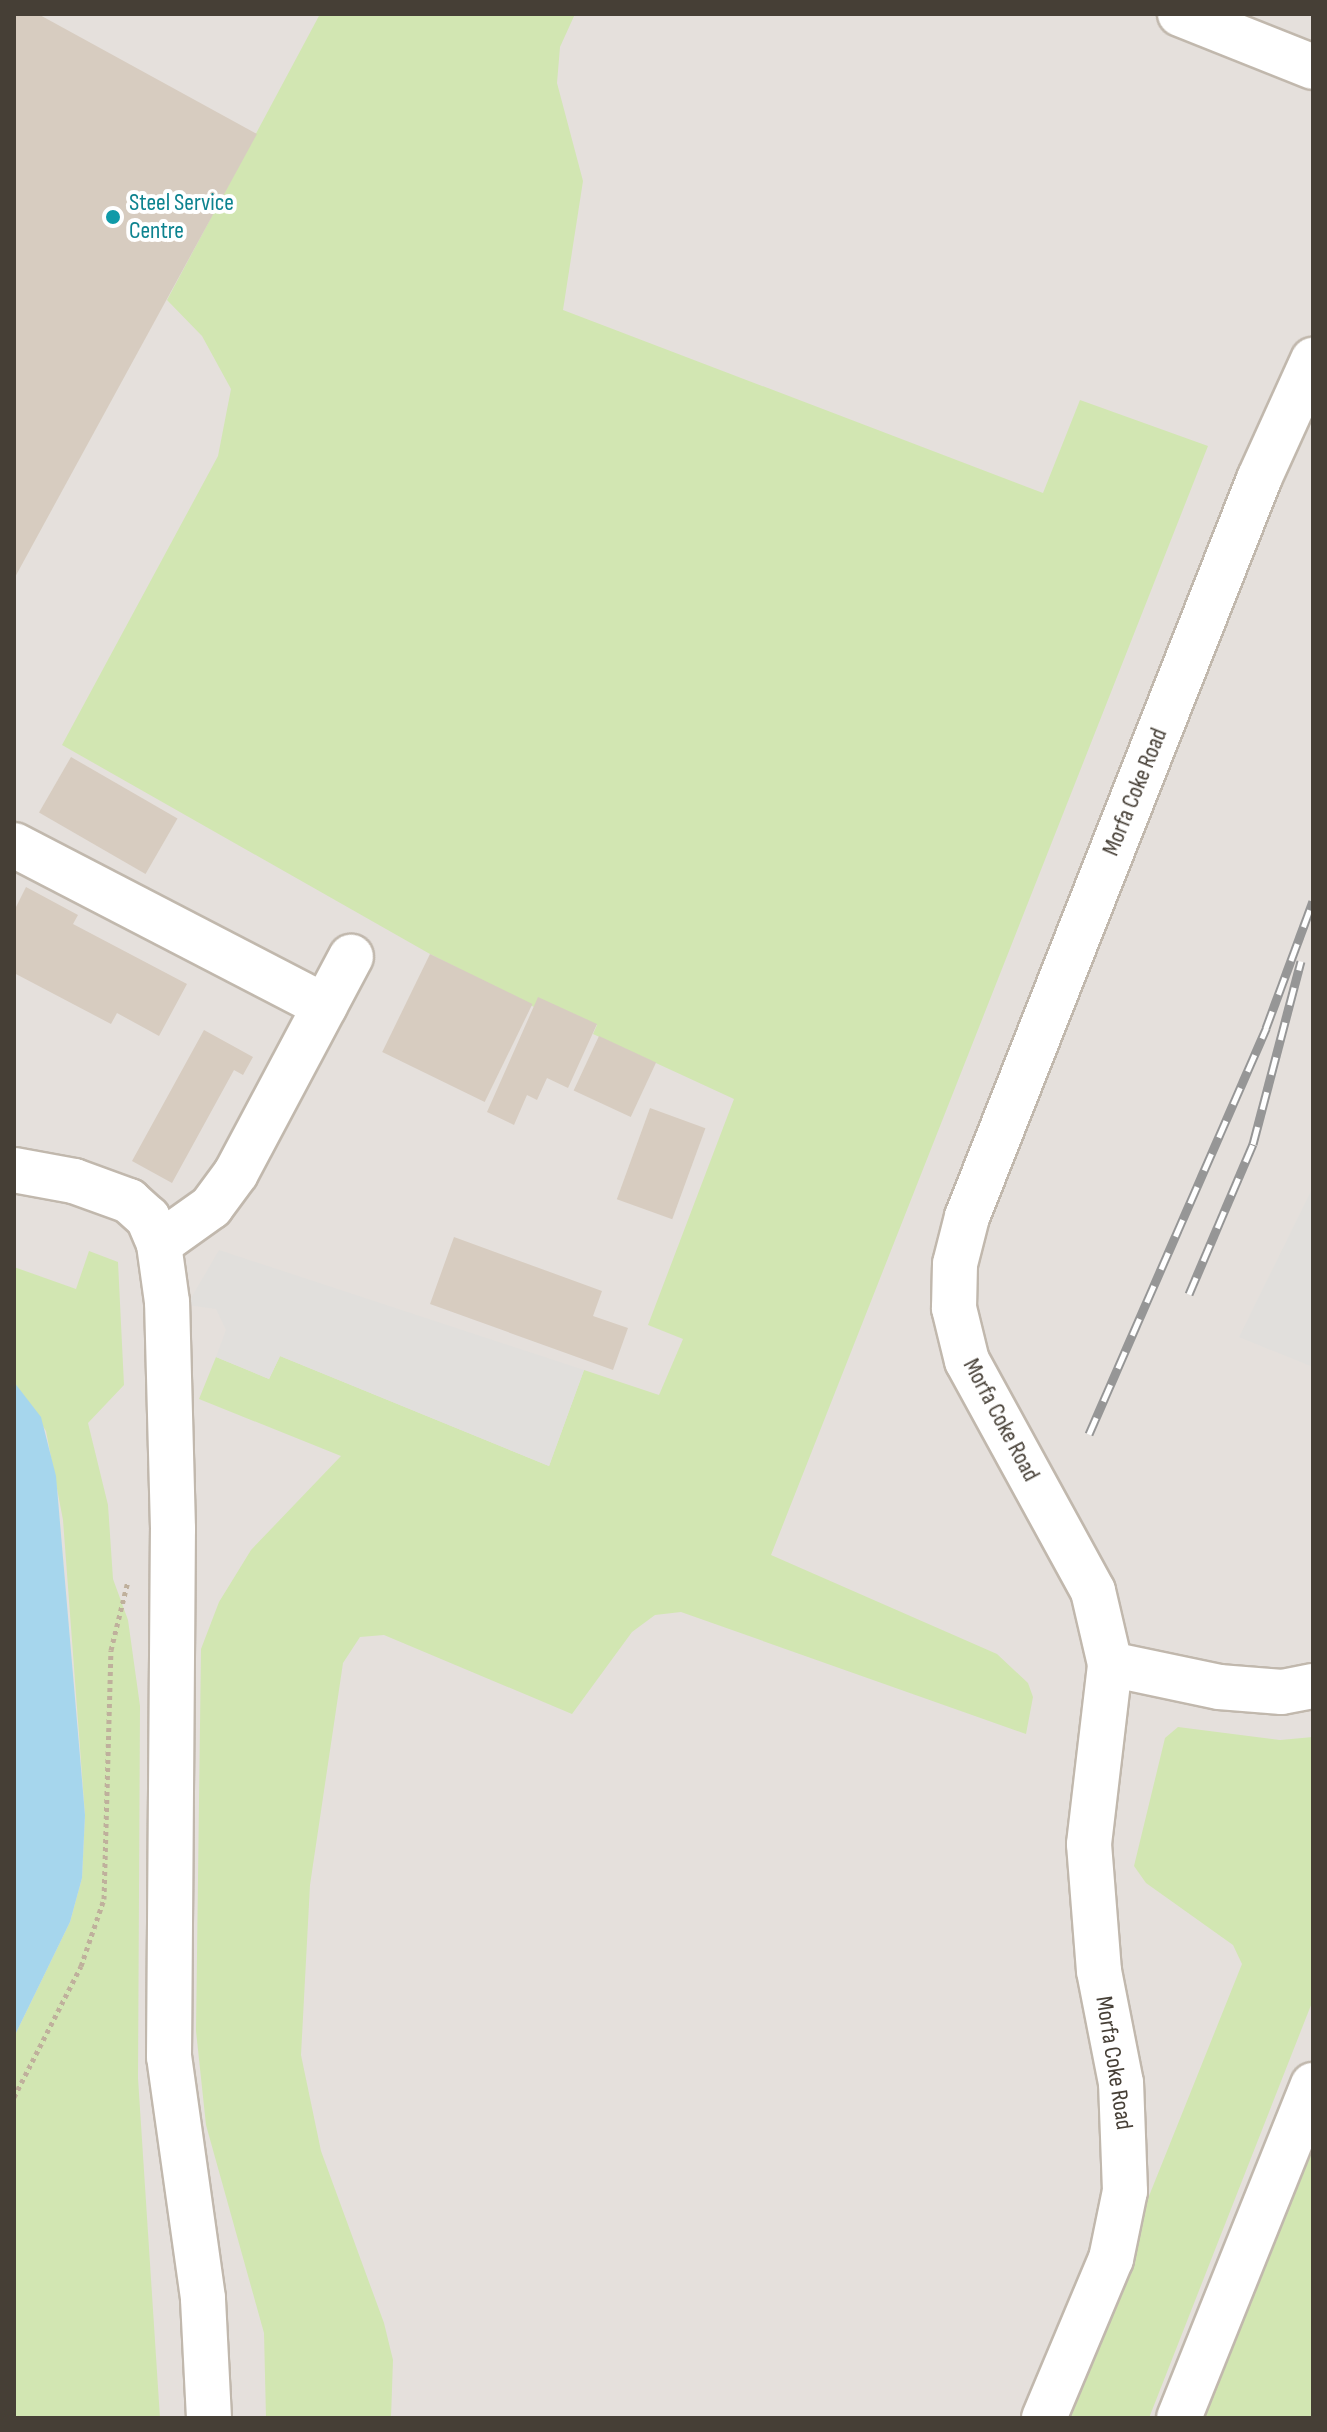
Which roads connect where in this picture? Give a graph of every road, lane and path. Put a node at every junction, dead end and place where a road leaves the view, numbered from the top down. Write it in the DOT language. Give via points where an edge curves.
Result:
graph roads {
  1 [pos="1180,14"];
  2 [pos="1313,67"];
  3 [pos="1313,360"];
  4 [pos="14,845"];
  5 [pos="351,957"];
  6 [pos="325,1006"];
  7 [pos="14,1170"];
  8 [pos="159,1244"];
  9 [pos="173,1529"];
  10 [pos="1110,1664"];
  11 [pos="1313,1686"];
  12 [pos="1313,2085"];
  13 [pos="14,2097"];
  14 [pos="209,2418"];
  15 [pos="1044,2418"];
  16 [pos="1179,2418"];
  1 -- 2 [label="lane"];
  3 -- 10 [label="lane, Morfa Coke Road" via="1241,524 967,1217 955,1264 954,1308 967,1361 1093,1591"];
  4 -- 6 [label="lane"];
  5 -- 6 [label="lane"];
  6 -- 8 [label="lane" via="236,1173 211,1207"];
  7 -- 8 [label="lane" via="74,1181 129,1201 148,1218"];
  8 -- 9 [label="lane" via="167,1302"];
  9 -- 13 [label="path" via="141,1557 114,1627 104,1899 81,1966"];
  9 -- 14 [label="lane" via="168,2042 203,2298"];
  10 -- 11 [label="lane" via="1219,1687 1282,1692"];
  10 -- 15 [label="lane, Morfa Coke Road" via="1089,1844 1099,1971 1121,2083 1125,2191 1111,2259"];
  12 -- 16 [label="lane"];
}
